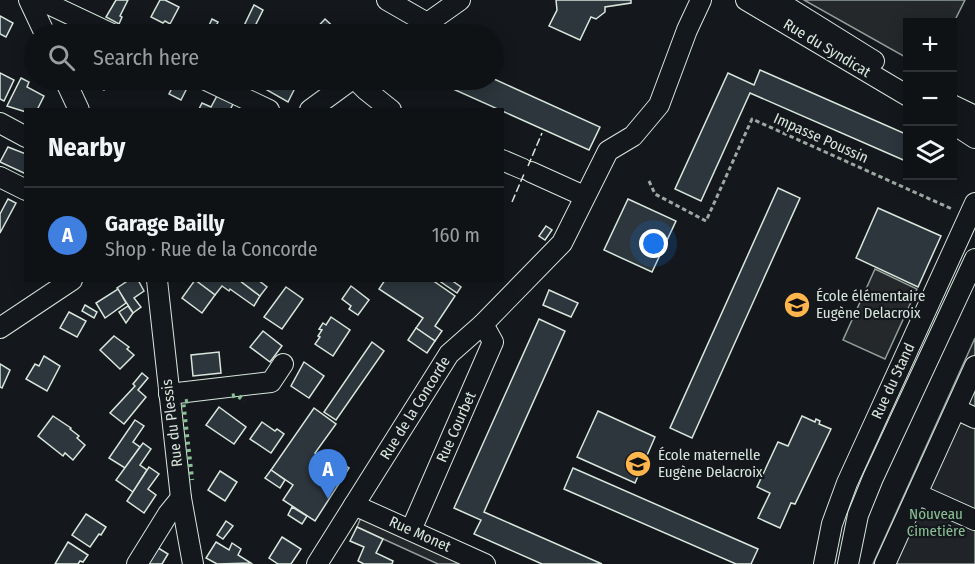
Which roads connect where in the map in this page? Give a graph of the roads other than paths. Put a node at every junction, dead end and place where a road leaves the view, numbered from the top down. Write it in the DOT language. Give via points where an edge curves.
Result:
graph roads {
  1 [pos="29,0"];
  2 [pos="39,0"];
  3 [pos="387,0"];
  4 [pos="460,0"];
  5 [pos="701,0"];
  6 [pos="746,0"];
  7 [pos="776,0"];
  8 [pos="40,24"];
  9 [pos="91,24"];
  10 [pos="413,24"];
  11 [pos="426,24"];
  12 [pos="903,78"];
  13 [pos="70,90"];
  14 [pos="227,90"];
  15 [pos="337,90"];
  16 [pos="366,90"];
  17 [pos="903,93"];
  18 [pos="957,107"];
  19 [pos="78,108"];
  20 [pos="265,108"];
  21 [pos="313,108"];
  22 [pos="388,108"];
  23 [pos="975,116"];
  24 [pos="0,123"];
  25 [pos="957,126"];
  26 [pos="24,136"];
  27 [pos="975,138"];
  28 [pos="504,161"];
  29 [pos="0,177"];
  30 [pos="24,189"];
  31 [pos="584,196"];
  32 [pos="975,203"];
  33 [pos="975,259"];
  34 [pos="69,282"];
  35 [pos="157,282"];
  36 [pos="483,324"];
  37 [pos="0,328"];
  38 [pos="283,364"];
  39 [pos="975,366"];
  40 [pos="169,394"];
  41 [pos="956,409"];
  42 [pos="975,418"];
  43 [pos="917,494"];
  44 [pos="181,498"];
  45 [pos="354,505"];
  46 [pos="975,520"];
  47 [pos="411,530"];
  48 [pos="136,564"];
  49 [pos="193,564"];
  50 [pos="317,564"];
  51 [pos="485,564"];
  52 [pos="824,564"];
  53 [pos="848,564"];
  54 [pos="885,564"];
  1 -- 8 [label="street"];
  2 -- 9 [label="street"];
  3 -- 10 [label="street"];
  4 -- 11 [label="street"];
  5 -- 31 [label="street, Rue de la Concorde" via="659,105 633,136 608,151"];
  6 -- 17 [label="street, Rue du Syndicat"];
  7 -- 12 [label="street, Rue du Syndicat"];
  13 -- 19 [label="street"];
  14 -- 20 [label="street"];
  15 -- 21 [label="street"];
  16 -- 22 [label="street"];
  18 -- 23 [label="street"];
  24 -- 26 [label="street"];
  25 -- 27 [label="street"];
  28 -- 31 [label="street"];
  29 -- 30 [label="street"];
  31 -- 36 [label="street, Rue de la Concorde" via="562,243"];
  32 -- 52 [label="street, Rue du Stand" via="847,483 832,524"];
  33 -- 53 [label="street, Rue du Stand" via="873,478 858,515"];
  34 -- 37 [label="street"];
  35 -- 40 [label="street, Rue du Plessis"];
  36 -- 45 [label="street, Rue de la Concorde" via="449,354"];
  36 -- 47 [label="street, Rue Courbet" via="493,342"];
  38 -- 40 [label="street" via="271,382"];
  39 -- 41 [label="street"];
  40 -- 44 [label="street, Rue du Plessis"];
  41 -- 42 [label="street"];
  41 -- 43 [label="street"];
  43 -- 46 [label="street"];
  43 -- 54 [label="street"];
  44 -- 48 [label="street"];
  44 -- 49 [label="street, Rue du Plessis"];
  45 -- 47 [label="street, Rue Monet"];
  45 -- 50 [label="street, Rue de la Concorde"];
  47 -- 51 [label="street, Rue Monet"];
}
